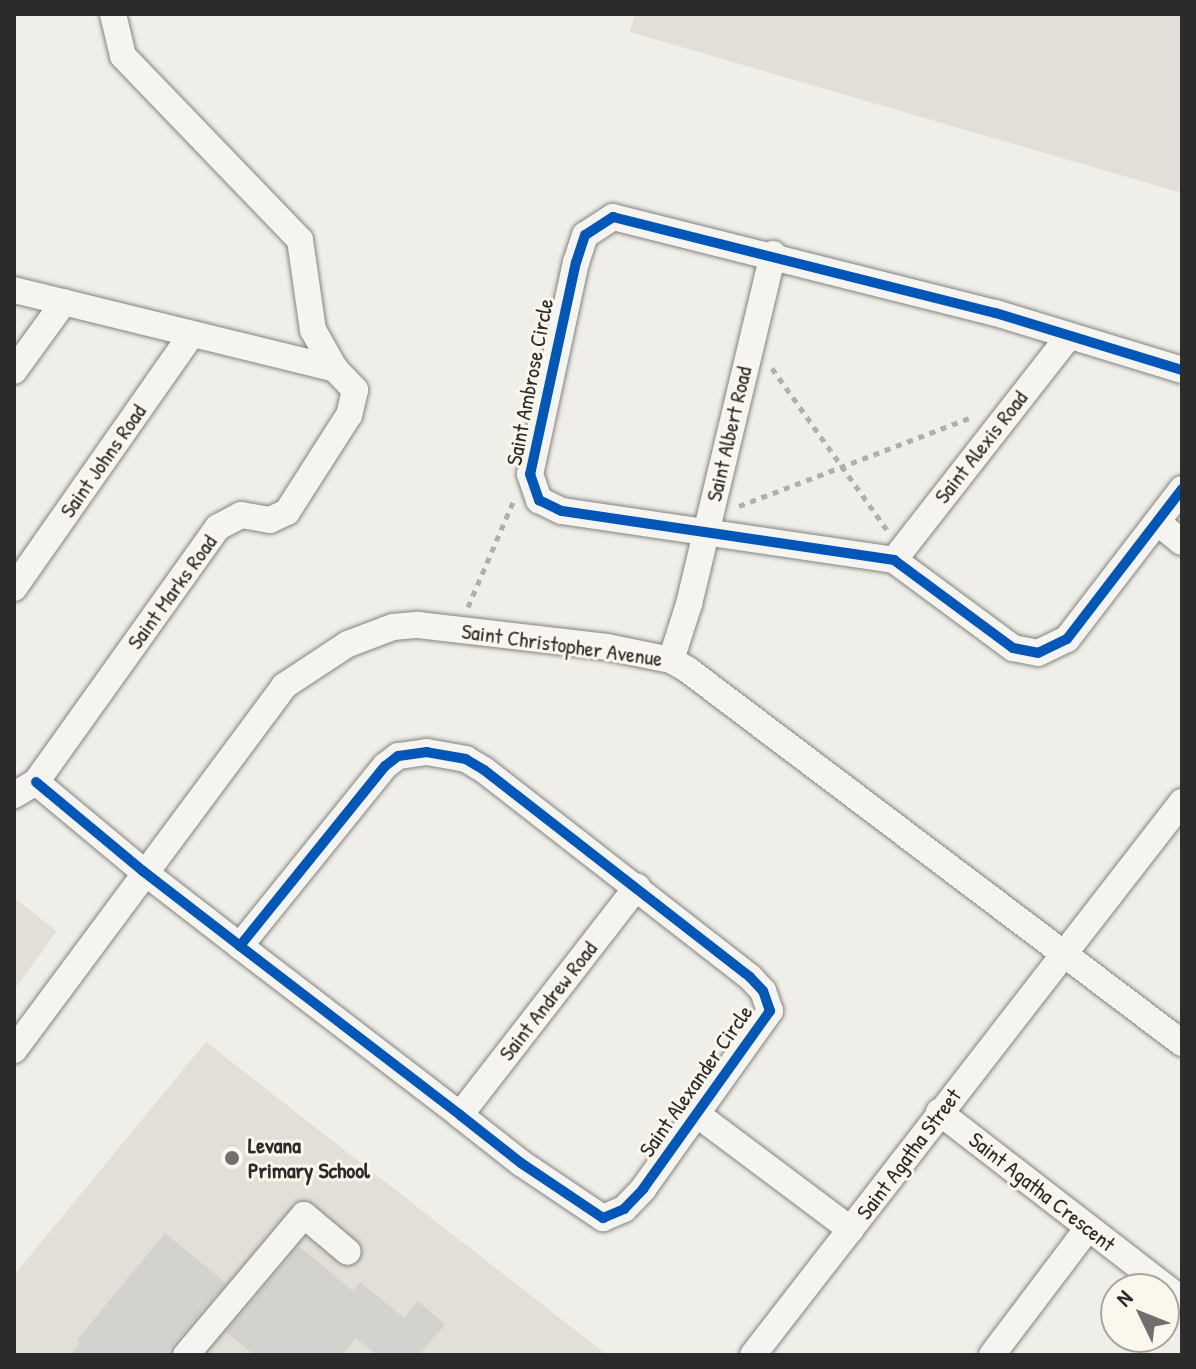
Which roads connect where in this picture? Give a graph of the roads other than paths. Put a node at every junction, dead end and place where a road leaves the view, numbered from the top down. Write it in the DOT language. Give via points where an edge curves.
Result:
graph roads {
  1 [pos="113,14"];
  2 [pos="773,254"];
  3 [pos="14,290"];
  4 [pos="64,302"];
  5 [pos="192,334"];
  6 [pos="1069,336"];
  7 [pos="335,369"];
  8 [pos="1182,370"];
  9 [pos="14,371"];
  10 [pos="1182,489"];
  11 [pos="710,519"];
  12 [pos="1157,522"];
  13 [pos="1182,542"];
  14 [pos="898,555"];
  15 [pos="14,588"];
  16 [pos="671,660"];
  17 [pos="25,789"];
  18 [pos="1182,802"];
  19 [pos="143,871"];
  20 [pos="637,887"];
  21 [pos="240,946"];
  22 [pos="1066,953"];
  23 [pos="1182,1043"];
  24 [pos="14,1050"];
  25 [pos="939,1112"];
  26 [pos="460,1115"];
  27 [pos="698,1115"];
  28 [pos="1088,1228"];
  29 [pos="851,1230"];
  30 [pos="348,1252"];
  31 [pos="1182,1300"];
  32 [pos="186,1355"];
  33 [pos="753,1355"];
  34 [pos="992,1355"];
  1 -- 7 [label="street, Saint Marks Road" via="123,56 300,240 313,330"];
  2 -- 6 [label="street, Saint Ambrose Circle"];
  2 -- 11 [label="street, Saint Albert Road"];
  2 -- 11 [label="street, Saint Ambrose Circle" via="613,217 585,235 576,262 530,474 533,491 550,507"];
  3 -- 4 [label="street"];
  4 -- 5 [label="street"];
  4 -- 9 [label="street"];
  5 -- 7 [label="street"];
  5 -- 15 [label="street, Saint Johns Road"];
  6 -- 8 [label="street, Saint Ambrose Circle"];
  6 -- 14 [label="street, Saint Alexis Road"];
  7 -- 17 [label="street, Saint Marks Road" via="351,382 354,403 287,512 270,520 241,515 218,527"];
  10 -- 12 [label="street, Saint Ambrose Circle"];
  11 -- 14 [label="street, Saint Ambrose Circle"];
  11 -- 16 [label="street, Saint Albert Road"];
  12 -- 13 [label="street"];
  12 -- 14 [label="street, Saint Ambrose Circle" via="1067,639 1038,653 1013,648"];
  16 -- 19 [label="street, Saint Christopher Avenue" via="462,630 393,627 348,644 298,673"];
  16 -- 22 [label="street, Saint Christopher Avenue"];
  17 -- 19 [label="street, Saint Alexander Circle"];
  18 -- 22 [label="street, Saint Agatha Street"];
  19 -- 21 [label="street, Saint Alexander Circle"];
  19 -- 24 [label="street, Saint Christopher Avenue"];
  20 -- 21 [label="street, Saint Alexander Circle" via="466,759 409,753 392,761 367,786"];
  20 -- 26 [label="street, Saint Andrew Road"];
  20 -- 27 [label="street, Saint Alexander Circle" via="750,977 769,1001 767,1021"];
  21 -- 26 [label="street, Saint Alexander Circle"];
  22 -- 23 [label="street, Saint Christopher Avenue"];
  22 -- 25 [label="street, Saint Agatha Street"];
  25 -- 28 [label="street, Saint Agatha Crescent"];
  25 -- 29 [label="street, Saint Agatha Street"];
  26 -- 27 [label="street, Saint Alexander Circle" via="578,1205 603,1218 624,1209 643,1189"];
  27 -- 29 [label="street"];
  28 -- 31 [label="street, Saint Agatha Crescent"];
  28 -- 34 [label="street"];
  29 -- 33 [label="street, Saint Agatha Street"];
  30 -- 32 [label="street" via="304,1215"];
}
